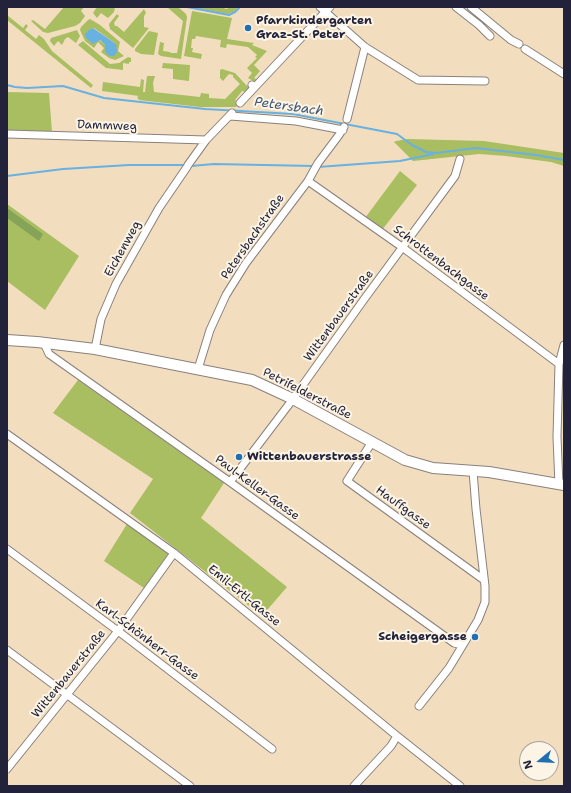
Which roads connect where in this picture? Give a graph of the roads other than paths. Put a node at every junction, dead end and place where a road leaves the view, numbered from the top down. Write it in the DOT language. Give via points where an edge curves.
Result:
graph roads {
  1 [pos="456,7"];
  2 [pos="476,8"];
  3 [pos="325,9"];
  4 [pos="490,36"];
  5 [pos="519,44"];
  6 [pos="365,47"];
  7 [pos="525,49"];
  8 [pos="564,74"];
  9 [pos="485,81"];
  10 [pos="240,103"];
  11 [pos="346,119"];
  12 [pos="343,129"];
  13 [pos="7,134"];
  14 [pos="206,140"];
  15 [pos="460,159"];
  16 [pos="308,180"];
  17 [pos="402,247"];
  18 [pos="7,340"];
  19 [pos="44,343"];
  20 [pos="564,346"];
  21 [pos="94,350"];
  22 [pos="559,364"];
  23 [pos="198,369"];
  24 [pos="293,399"];
  25 [pos="561,399"];
  26 [pos="7,434"];
  27 [pos="372,442"];
  28 [pos="473,471"];
  29 [pos="230,482"];
  30 [pos="562,485"];
  31 [pos="7,550"];
  32 [pos="174,553"];
  33 [pos="484,580"];
  34 [pos="118,630"];
  35 [pos="462,646"];
  36 [pos="7,650"];
  37 [pos="67,695"];
  38 [pos="419,706"];
  39 [pos="397,736"];
  40 [pos="272,749"];
  41 [pos="7,769"];
  42 [pos="190,786"];
  43 [pos="354,786"];
  44 [pos="460,786"];
  1 -- 4 [label="street"];
  2 -- 5 [label="street" via="511,40"];
  3 -- 6 [label="street"];
  3 -- 10 [label="street"];
  6 -- 9 [label="street" via="418,80"];
  6 -- 11 [label="street"];
  7 -- 8 [label="street"];
  12 -- 14 [label="street, Eichenweg" via="231,114"];
  12 -- 16 [label="street, Petersbachstraße"];
  13 -- 14 [label="street, Dammweg"];
  14 -- 21 [label="street, Eichenweg" via="159,208 116,284 101,320"];
  15 -- 17 [label="street, Wittenbauerstraße" via="455,176"];
  16 -- 17 [label="street, Schrottenbachgasse"];
  16 -- 23 [label="street, Petersbachstraße" via="246,263 226,295 210,330"];
  17 -- 22 [label="street, Schrottenbachgasse"];
  17 -- 24 [label="street, Wittenbauerstraße"];
  18 -- 19 [label="main road, Petrifelderstraße"];
  19 -- 21 [label="main road, Petrifelderstraße"];
  19 -- 29 [label="street, Paul-Keller-Gasse" via="49,354"];
  20 -- 22 [label="street"];
  21 -- 23 [label="main road, Petrifelderstraße"];
  22 -- 25 [label="street"];
  23 -- 24 [label="main road, Petrifelderstraße" via="252,380"];
  24 -- 27 [label="main road, Petrifelderstraße"];
  24 -- 29 [label="street, Wittenbauerstraße"];
  25 -- 30 [label="street" via="557,437"];
  26 -- 32 [label="street, Emil-Ertl-Gasse"];
  27 -- 28 [label="main road, Petrifelderstraße" via="405,460 433,468"];
  27 -- 33 [label="street, Hauffgasse" via="347,481"];
  28 -- 30 [label="main road, Petrifelderstraße"];
  28 -- 33 [label="street"];
  29 -- 35 [label="street, Paul-Keller-Gasse" via="454,643"];
  31 -- 34 [label="street, Karl-Schönherr-Gasse"];
  32 -- 34 [label="street, Wittenbauerstraße"];
  32 -- 39 [label="street, Emil-Ertl-Gasse"];
  33 -- 35 [label="street" via="485,602 478,620"];
  34 -- 37 [label="street, Wittenbauerstraße"];
  34 -- 40 [label="street, Karl-Schönherr-Gasse"];
  35 -- 38 [label="street" via="449,668"];
  36 -- 37 [label="street"];
  37 -- 41 [label="street, Wittenbauerstraße"];
  37 -- 42 [label="street"];
  39 -- 43 [label="street"];
  39 -- 44 [label="street, Emil-Ertl-Gasse"];
}
